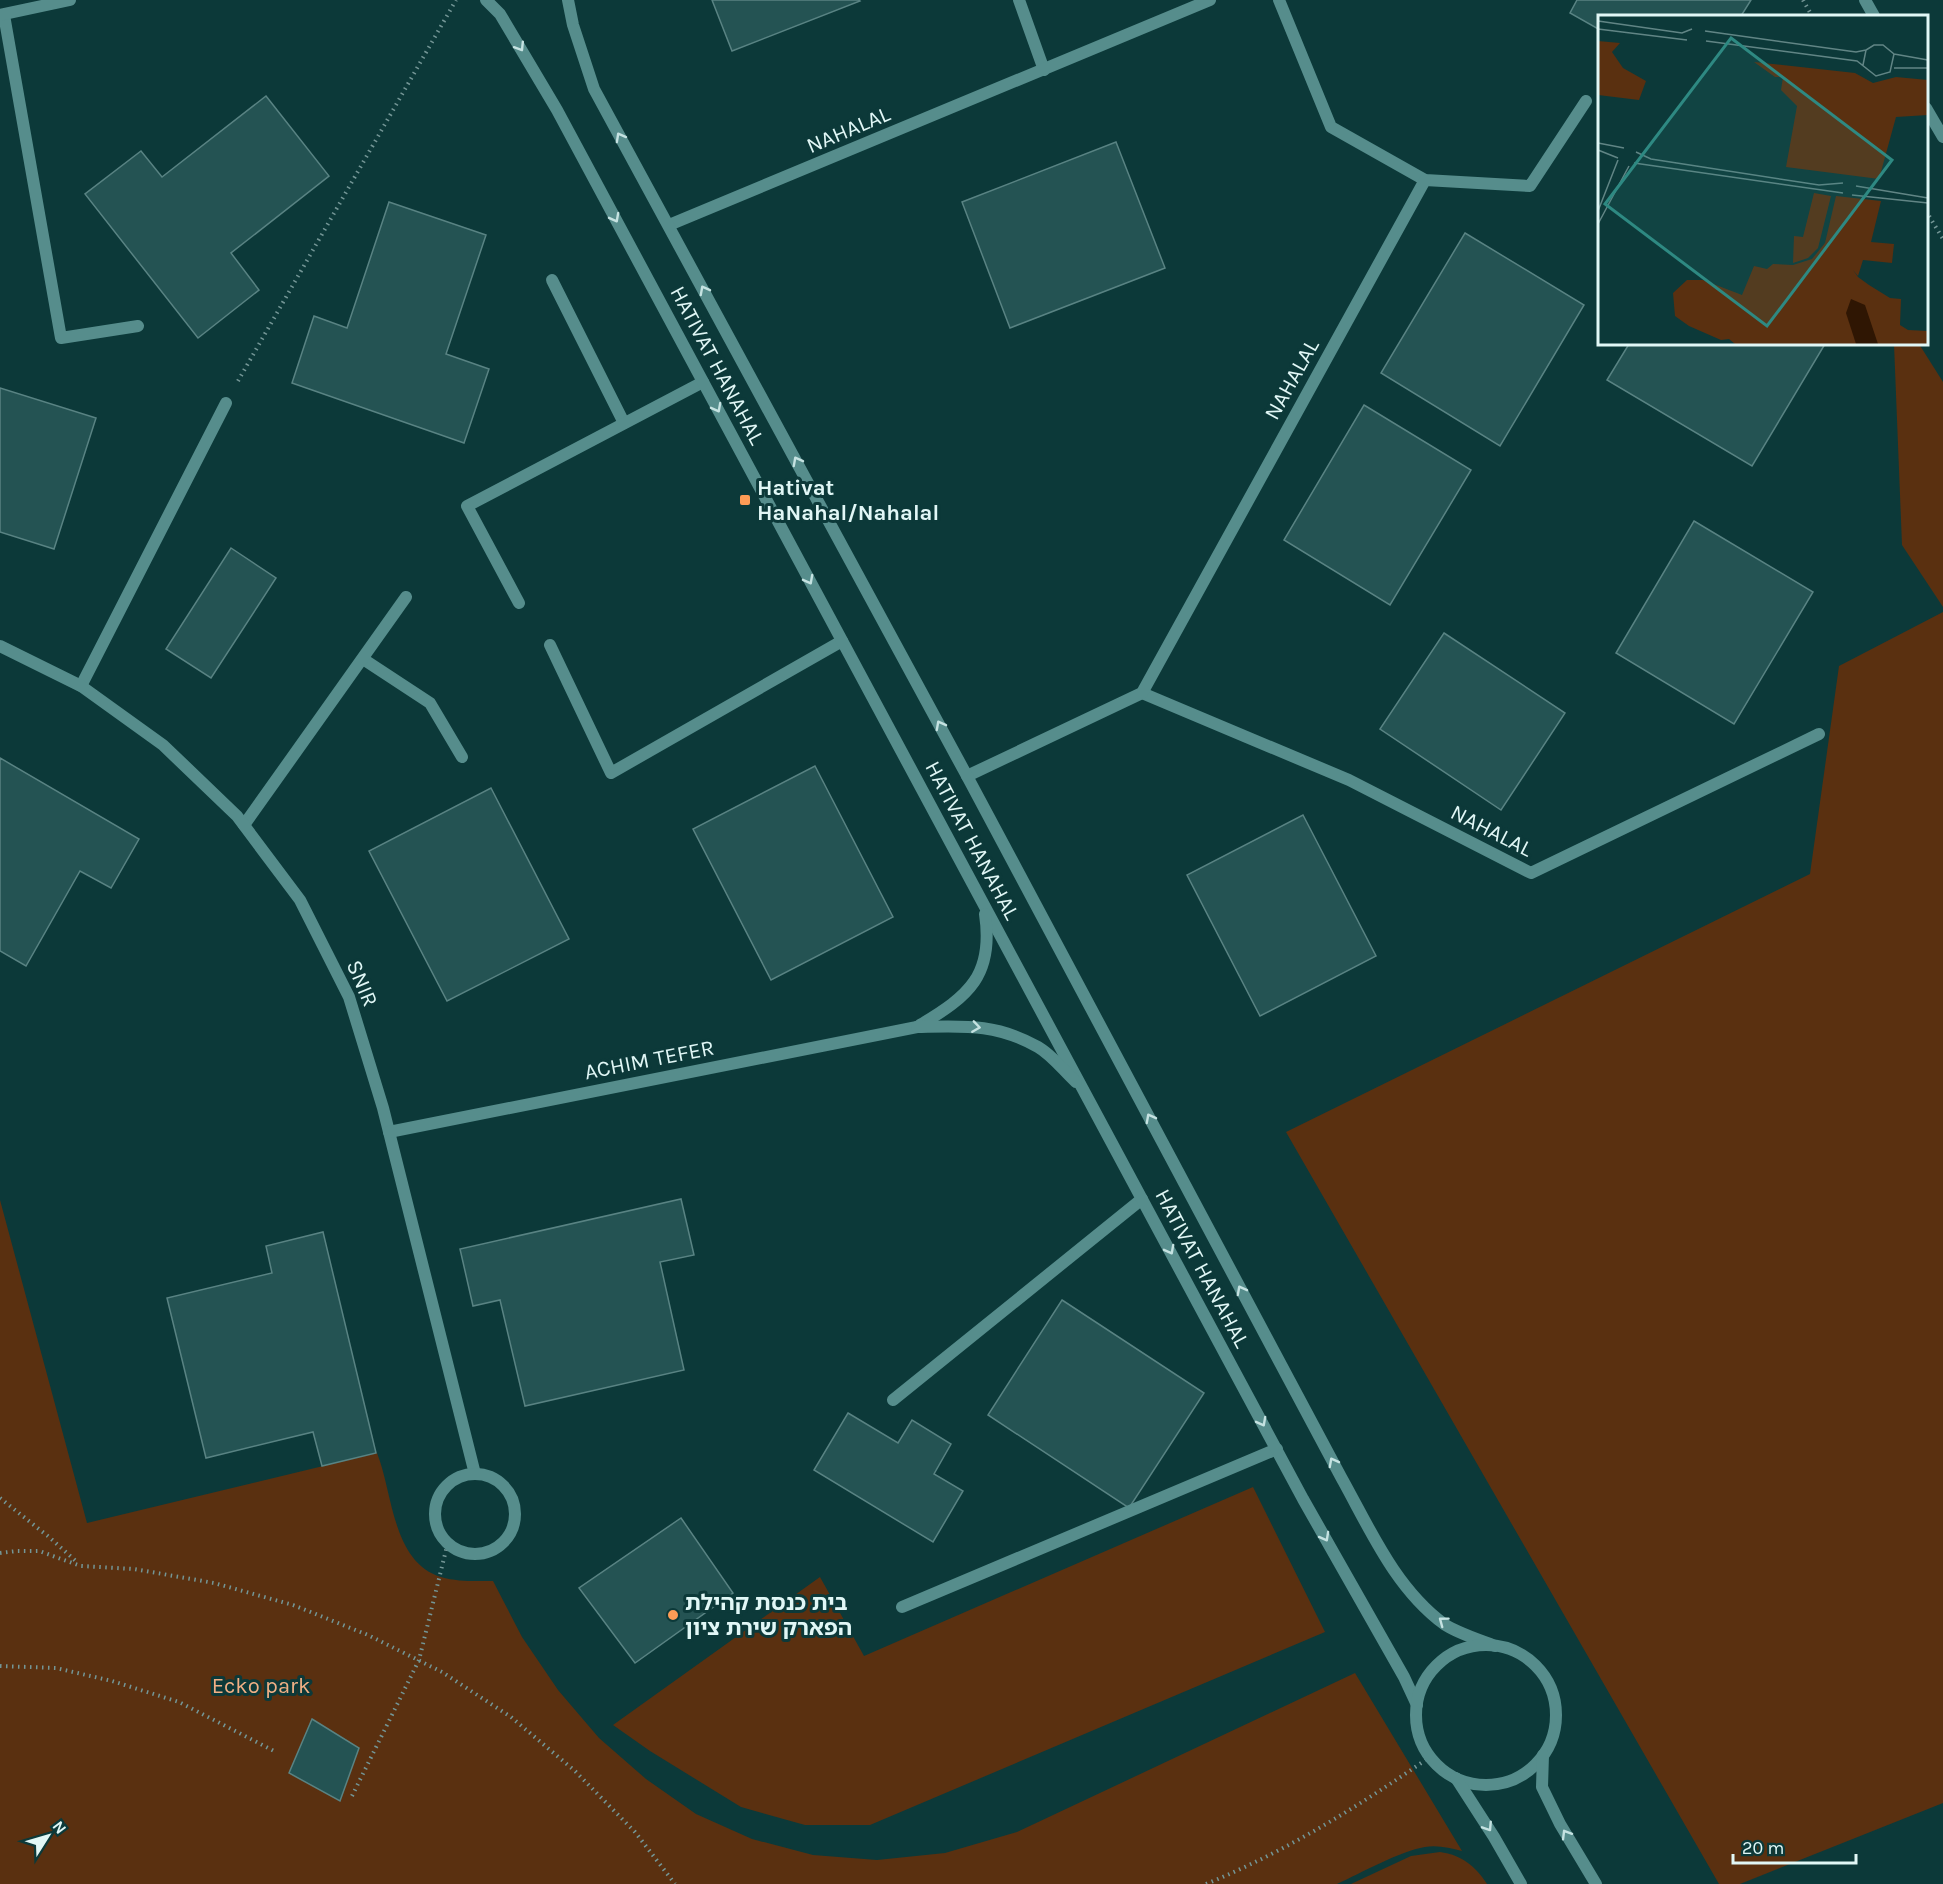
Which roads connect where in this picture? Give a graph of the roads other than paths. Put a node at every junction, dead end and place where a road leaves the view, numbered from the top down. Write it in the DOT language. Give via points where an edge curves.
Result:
graph roads {
  1 [pos="70,0"];
  2 [pos="486,0"];
  3 [pos="568,0"];
  4 [pos="1019,0"];
  5 [pos="1210,0"];
  6 [pos="1279,0"];
  7 [pos="1865,0"];
  8 [pos="2,15"];
  9 [pos="1873,15"];
  10 [pos="1044,70"];
  11 [pos="1586,101"];
  12 [pos="1928,111"];
  13 [pos="1943,137"];
  14 [pos="1425,180"];
  15 [pos="669,225"];
  16 [pos="552,280"];
  17 [pos="138,326"];
  18 [pos="703,382"];
  19 [pos="226,403"];
  20 [pos="624,423"];
  21 [pos="406,597"];
  22 [pos="519,603"];
  23 [pos="842,641"];
  24 [pos="550,645"];
  25 [pos="0,646"];
  26 [pos="363,659"];
  27 [pos="81,686"];
  28 [pos="1142,693"];
  29 [pos="1819,734"];
  30 [pos="462,758"];
  31 [pos="967,776"];
  32 [pos="244,825"];
  33 [pos="984,904"];
  34 [pos="917,1027"];
  35 [pos="1083,1089"];
  36 [pos="389,1132"];
  37 [pos="1142,1199"];
  38 [pos="893,1400"];
  39 [pos="1277,1449"];
  40 [pos="475,1474"];
  41 [pos="902,1607"];
  42 [pos="1495,1646"];
  43 [pos="1417,1705"];
  44 [pos="1543,1755"];
  45 [pos="1456,1778"];
  46 [pos="1521,1884"];
  47 [pos="1596,1884"];
  1 -- 8 [label="street"];
  2 -- 18 [label="street, HATIVAT HANAHAL, one-way" via="500,14 556,110"];
  15 -- 3 [label="street, HATIVAT HANAHAL, one-way" via="594,89"];
  4 -- 10 [label="street"];
  5 -- 10 [label="street, NAHALAL"];
  6 -- 14 [label="street" via="1331,127"];
  7 -- 9 [label="street"];
  8 -- 17 [label="street" via="61,338"];
  10 -- 15 [label="street, NAHALAL"];
  11 -- 14 [label="street" via="1530,186"];
  12 -- 13 [label="street"];
  14 -- 28 [label="street, NAHALAL"];
  31 -- 15 [label="street, HATIVAT HANAHAL, one-way"];
  16 -- 20 [label="street"];
  18 -- 20 [label="street"];
  18 -- 23 [label="street, HATIVAT HANAHAL, one-way"];
  19 -- 27 [label="street"];
  20 -- 22 [label="street" via="467,506"];
  21 -- 26 [label="street"];
  23 -- 24 [label="street" via="611,773"];
  23 -- 33 [label="street, HATIVAT HANAHAL"];
  25 -- 27 [label="street, SNIR"];
  26 -- 30 [label="street" via="430,704"];
  26 -- 32 [label="street"];
  27 -- 32 [label="street, SNIR" via="163,745"];
  28 -- 29 [label="street, NAHALAL" via="1348,780 1531,873"];
  28 -- 31 [label="street"];
  42 -- 31 [label="street, HATIVAT HANAHAL, one-way" via="1446,1625 1411,1594 1392,1569"];
  32 -- 36 [label="street, SNIR" via="300,900 349,998"];
  33 -- 34 [label="street" via="988,936 985,962 972,987 950,1007"];
  33 -- 35 [label="street, HATIVAT HANAHAL"];
  34 -- 35 [label="street, one-way" via="971,1025 1008,1033 1040,1048"];
  34 -- 36 [label="street, ACHIM TEFER"];
  35 -- 37 [label="street, HATIVAT HANAHAL"];
  36 -- 40 [label="street, SNIR"];
  37 -- 38 [label="street"];
  37 -- 39 [label="street, HATIVAT HANAHAL, one-way"];
  39 -- 41 [label="street"];
  39 -- 43 [label="street, HATIVAT HANAHAL, one-way"];
  40 -- 40 [label="street" via="492,1478 507,1490 515,1514 511,1531 499,1545 482,1553 464,1552 448,1542 436,1520 439,1497 451,1482"];
  42 -- 43 [label="street" via="1474,1646 1444,1659 1423,1684"];
  42 -- 44 [label="street" via="1525,1657 1548,1682 1556,1714 1553,1736"];
  43 -- 45 [label="street" via="1417,1726 1424,1747 1438,1765"];
  44 -- 45 [label="street" via="1528,1771 1498,1784"];
  47 -- 44 [label="street, one-way" via="1542,1787"];
  45 -- 46 [label="street, one-way"];
}
